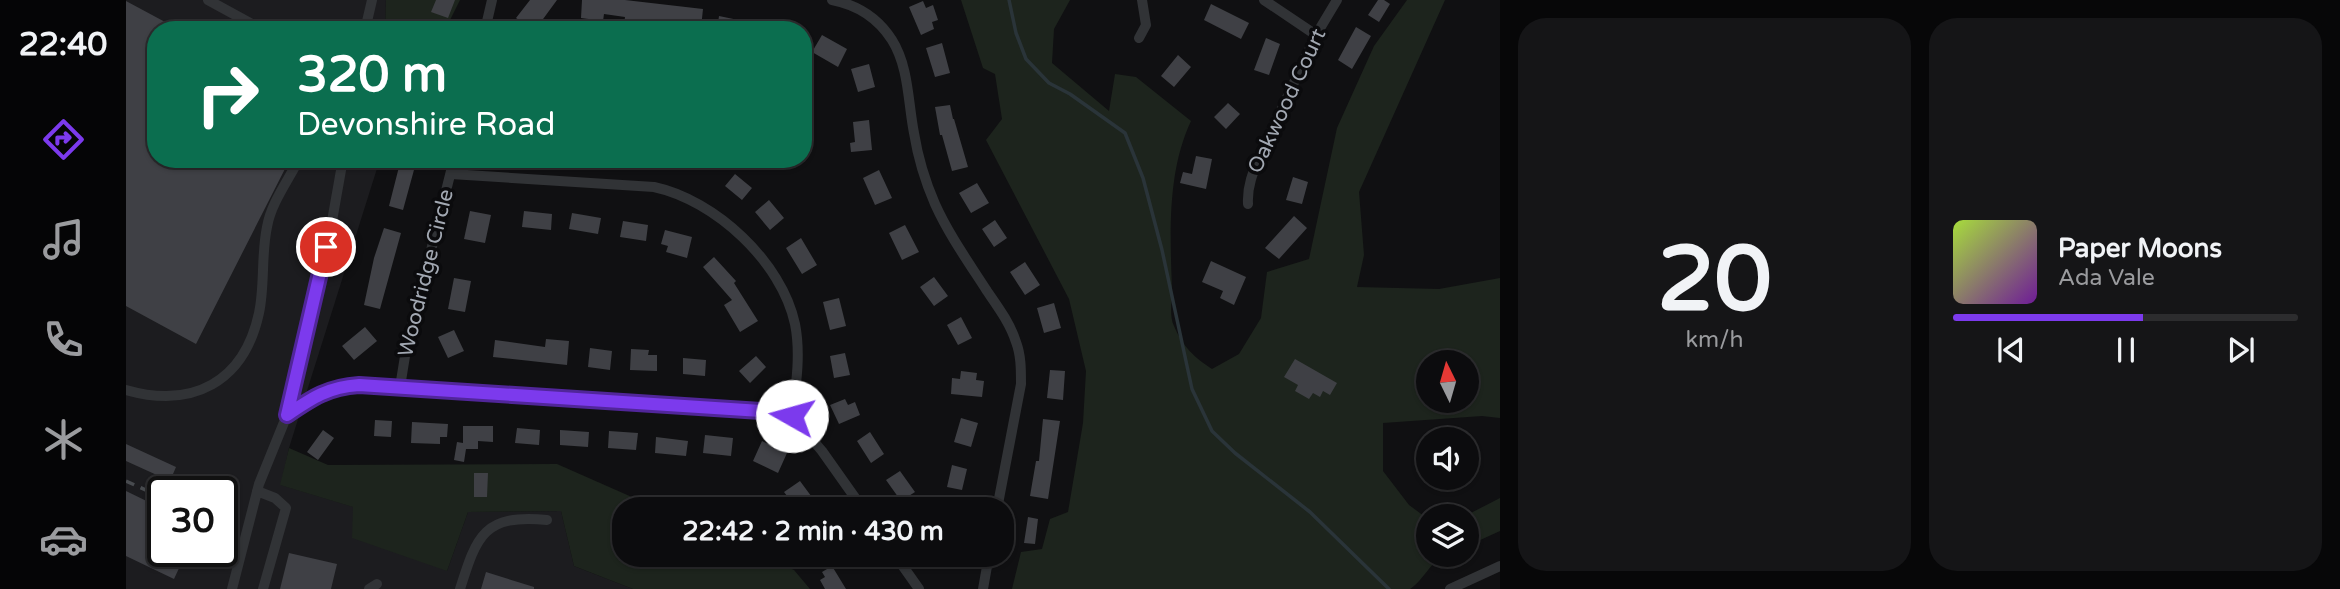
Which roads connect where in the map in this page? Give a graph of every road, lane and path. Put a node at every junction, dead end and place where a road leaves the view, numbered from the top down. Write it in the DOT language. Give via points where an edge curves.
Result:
graph roads {
  1 [pos="208,0"];
  2 [pos="372,0"];
  3 [pos="492,0"];
  4 [pos="832,0"];
  5 [pos="1142,0"];
  6 [pos="1264,0"];
  7 [pos="1337,0"];
  8 [pos="246,21"];
  9 [pos="368,21"];
  10 [pos="487,21"];
  11 [pos="1316,35"];
  12 [pos="1139,38"];
  13 [pos="294,168"];
  14 [pos="341,168"];
  15 [pos="452,168"];
  16 [pos="451,174"];
  17 [pos="1248,204"];
  18 [pos="400,387"];
  19 [pos="126,390"];
  20 [pos="287,415"];
  21 [pos="792,416"];
  22 [pos="257,491"];
  23 [pos="855,497"];
  24 [pos="1000,497"];
  25 [pos="547,520"];
  26 [pos="1500,566"];
  27 [pos="903,567"];
  28 [pos="987,567"];
  29 [pos="236,588"];
  30 [pos="263,589"];
  31 [pos="460,589"];
  32 [pos="919,589"];
  33 [pos="983,589"];
  34 [pos="1450,589"];
  1 -- 8 [label="street"];
  2 -- 9 [label="street"];
  3 -- 10 [label="street"];
  4 -- 24 [label="street" via="869,15 895,46 926,182 947,227 1007,320 1017,345 1021,384"];
  5 -- 12 [label="street" via="1146,25"];
  6 -- 11 [label="street"];
  7 -- 11 [label="street, Oakwood Court"];
  11 -- 17 [label="street, Oakwood Court" via="1251,176"];
  13 -- 19 [label="street" via="271,213 259,313 233,370 205,389 185,395 146,396"];
  14 -- 20 [label="street"];
  15 -- 16 [label="street, Woodridge Circle"];
  16 -- 18 [label="street, Woodridge Circle" via="405,350"];
  16 -- 21 [label="street" via="654,187 684,196 712,212 758,255 789,302 797,344"];
  18 -- 20 [label="street" via="336,387"];
  18 -- 21 [label="street"];
  20 -- 22 [label="street"];
  21 -- 23 [label="street"];
  22 -- 29 [label="street"];
  22 -- 30 [label="street" via="286,508"];
  25 -- 31 [label="street" via="505,521 489,528 470,556"];
  26 -- 34 [label="street"];
  27 -- 32 [label="street"];
  28 -- 33 [label="street"];
}
